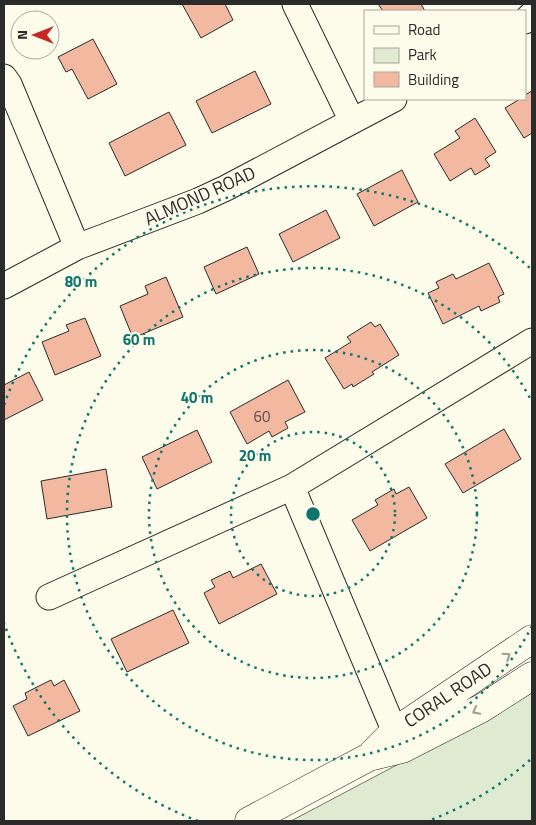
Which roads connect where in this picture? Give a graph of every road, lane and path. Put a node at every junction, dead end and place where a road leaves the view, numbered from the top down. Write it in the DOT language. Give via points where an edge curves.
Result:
graph roads {
  1 [pos="295,4"];
  2 [pos="4,76"];
  3 [pos="392,100"];
  4 [pos="352,121"];
  5 [pos="77,247"];
  6 [pos="4,286"];
  7 [pos="532,340"];
  8 [pos="292,487"];
  9 [pos="49,597"];
  10 [pos="532,639"];
  11 [pos="532,676"];
  12 [pos="398,740"];
  13 [pos="249,821"];
  1 -- 4 [label="street"];
  2 -- 5 [label="street"];
  3 -- 4 [label="street, ALMOND ROAD"];
  4 -- 5 [label="street, ALMOND ROAD" via="198,201"];
  5 -- 6 [label="street, ALMOND ROAD"];
  7 -- 8 [label="street"];
  8 -- 9 [label="street"];
  8 -- 12 [label="street"];
  12 -- 10 [label="main road, CORAL ROAD, one-way"];
  11 -- 12 [label="main road, CORAL ROAD, one-way" via="482,708"];
  12 -- 13 [label="main road, CORAL ROAD"];
}
